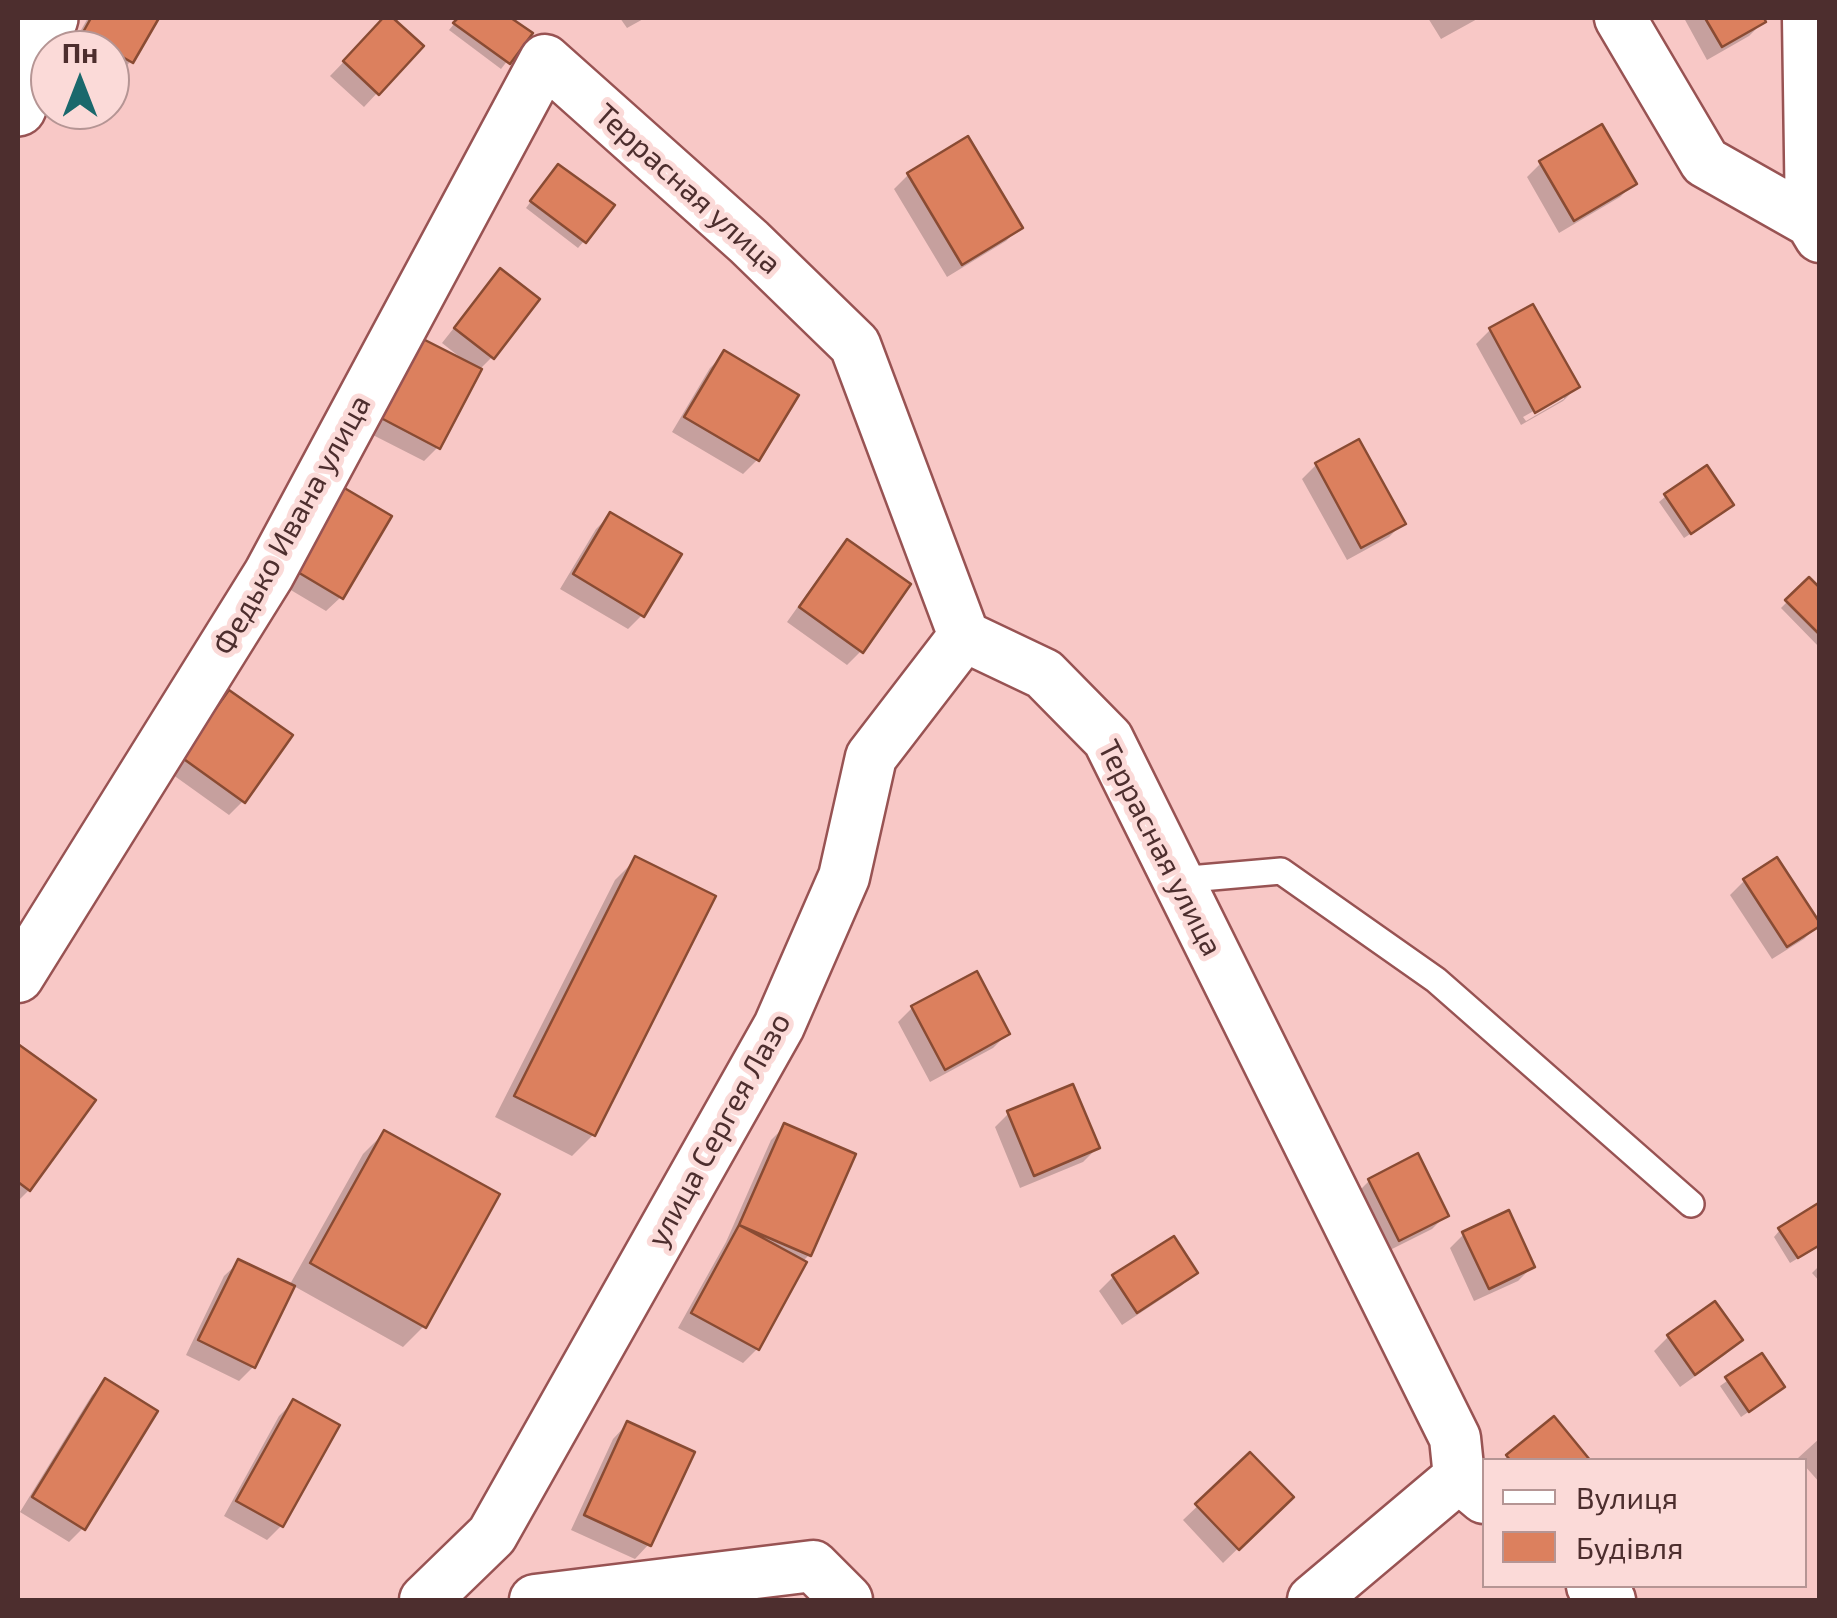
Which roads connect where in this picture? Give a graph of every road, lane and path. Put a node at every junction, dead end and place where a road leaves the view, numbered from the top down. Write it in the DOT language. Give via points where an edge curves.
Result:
graph roads {
  1 [pos="50,18"];
  2 [pos="1620,18"];
  3 [pos="1808,18"];
  4 [pos="545,60"];
  5 [pos="18,108"];
  6 [pos="1815,230"];
  7 [pos="964,636"];
  8 [pos="1178,880"];
  9 [pos="18,977"];
  10 [pos="1691,1204"];
  11 [pos="1472,1488"];
  12 [pos="424,1600"];
  13 [pos="535,1600"];
  14 [pos="847,1600"];
  15 [pos="1314,1600"];
  1 -- 5 [label="main road"];
  2 -- 6 [label="street" via="1706,162"];
  3 -- 6 [label="street"];
  4 -- 7 [label="street, Террасная улица" via="855,345"];
  4 -- 9 [label="street, Федько Ивана улица" via="269,574"];
  7 -- 8 [label="street, Террасная улица" via="1044,674 1108,739"];
  7 -- 12 [label="street, улица Сергея Лазо" via="870,758 844,878 770,1043 492,1535"];
  8 -- 10 [label="lane" via="1280,871 1436,980"];
  8 -- 11 [label="street, Террасная улица" via="1455,1438"];
  11 -- 15 [label="street"];
  13 -- 14 [label="street" via="812,1566"];
}
